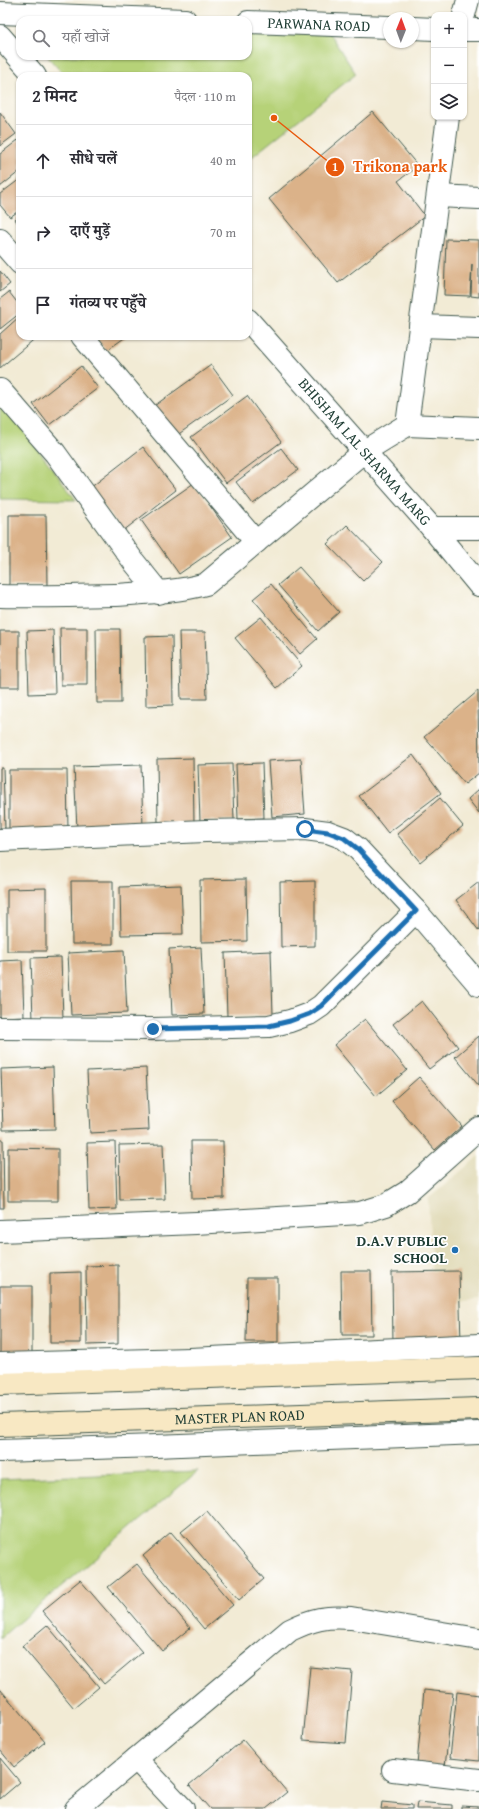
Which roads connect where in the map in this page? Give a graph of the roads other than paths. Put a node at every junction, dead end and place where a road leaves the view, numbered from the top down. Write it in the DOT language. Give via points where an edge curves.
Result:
graph roads {
  1 [pos="468,0"];
  2 [pos="65,8"];
  3 [pos="465,12"];
  4 [pos="0,13"];
  5 [pos="145,16"];
  6 [pos="252,22"];
  7 [pos="383,27"];
  8 [pos="419,28"];
  9 [pos="431,29"];
  10 [pos="467,30"];
  11 [pos="479,30"];
  12 [pos="0,36"];
  13 [pos="16,54"];
  14 [pos="21,60"];
  15 [pos="32,72"];
  16 [pos="448,120"];
  17 [pos="438,196"];
  18 [pos="479,198"];
  19 [pos="0,240"];
  20 [pos="16,258"];
  21 [pos="252,325"];
  22 [pos="420,326"];
  23 [pos="479,328"];
  24 [pos="85,340"];
  25 [pos="0,390"];
  26 [pos="407,425"];
  27 [pos="479,428"];
  28 [pos="363,452"];
  29 [pos="432,528"];
  30 [pos="479,528"];
  31 [pos="256,542"];
  32 [pos="479,585"];
  33 [pos="159,593"];
  34 [pos="0,596"];
  35 [pos="0,840"];
  36 [pos="416,911"];
  37 [pos="479,985"];
  38 [pos="0,1028"];
  39 [pos="479,1128"];
  40 [pos="0,1231"];
  41 [pos="479,1344"];
  42 [pos="0,1364"];
  43 [pos="479,1368"];
  44 [pos="0,1384"];
  45 [pos="479,1409"];
  46 [pos="0,1425"];
  47 [pos="479,1433"];
  48 [pos="0,1451"];
  49 [pos="479,1639"];
  50 [pos="136,1759"];
  51 [pos="393,1770"];
  52 [pos="479,1780"];
  53 [pos="76,1809"];
  54 [pos="183,1809"];
  1 -- 3 [label="street"];
  2 -- 4 [label="street"];
  2 -- 5 [label="street"];
  6 -- 7 [label="street, PARWANA ROAD"];
  8 -- 9 [label="street"];
  10 -- 11 [label="street"];
  12 -- 13 [label="street"];
  14 -- 15 [label="street"];
  16 -- 17 [label="street"];
  17 -- 18 [label="street"];
  17 -- 22 [label="street"];
  19 -- 20 [label="street"];
  21 -- 28 [label="street, BHISHAM LAL SHARMA MARG"];
  22 -- 23 [label="street"];
  22 -- 26 [label="street"];
  24 -- 31 [label="street"];
  25 -- 33 [label="street" via="55,453"];
  26 -- 27 [label="street"];
  26 -- 28 [label="street"];
  28 -- 29 [label="street, BHISHAM LAL SHARMA MARG"];
  28 -- 31 [label="street"];
  29 -- 30 [label="street"];
  29 -- 32 [label="street, BHISHAM LAL SHARMA MARG"];
  31 -- 33 [label="street" via="206,584"];
  33 -- 34 [label="street" via="59,597"];
  35 -- 36 [label="street" via="305,829 328,832 344,838 358,849"];
  36 -- 37 [label="street"];
  36 -- 38 [label="street" via="321,1006 290,1021 269,1026 153,1029"];
  39 -- 40 [label="street" via="407,1192 386,1205 360,1213"];
  41 -- 42 [label="street" via="190,1359"];
  43 -- 44 [label="main road"];
  45 -- 46 [label="main road, MASTER PLAN ROAD"];
  47 -- 48 [label="street"];
  49 -- 50 [label="street" via="351,1618 331,1617 309,1621 290,1630"];
  50 -- 53 [label="street"];
  50 -- 54 [label="street"];
  51 -- 52 [label="street"];
}
